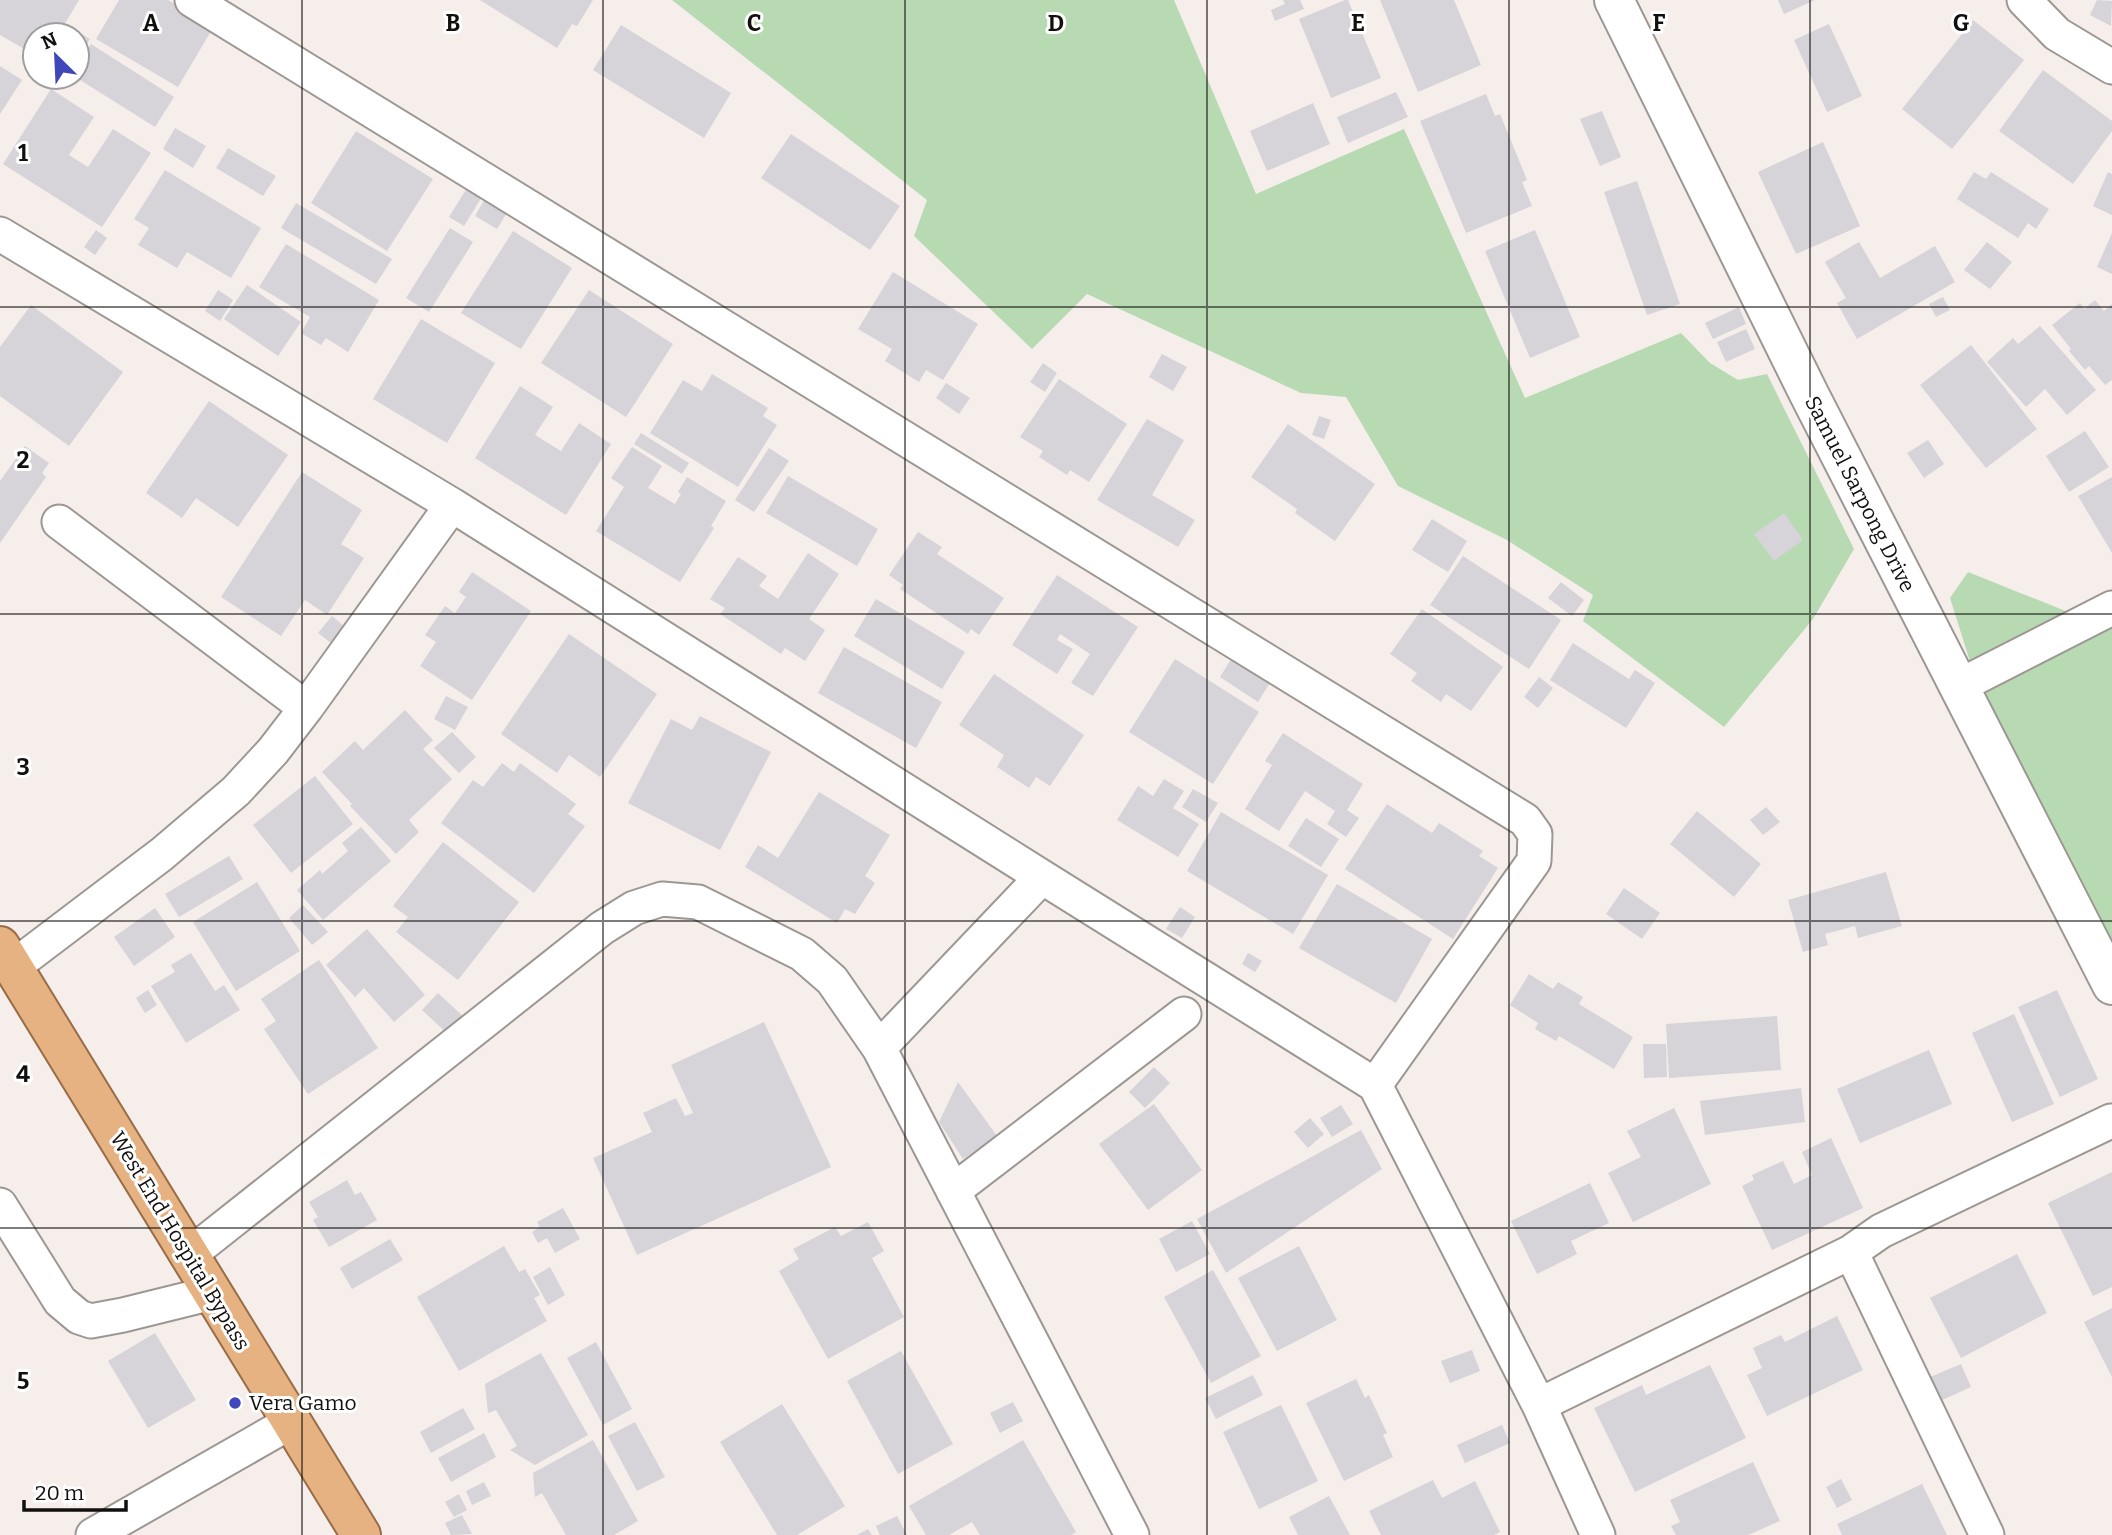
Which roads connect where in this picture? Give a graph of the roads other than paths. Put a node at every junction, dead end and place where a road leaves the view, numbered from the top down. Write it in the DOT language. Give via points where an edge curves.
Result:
graph roads {
  1 [pos="192,0"];
  2 [pos="1614,0"];
  3 [pos="2024,0"];
  4 [pos="2112,67"];
  5 [pos="0,234"];
  6 [pos="452,505"];
  7 [pos="59,522"];
  8 [pos="2112,608"];
  9 [pos="1959,686"];
  10 [pos="306,708"];
  11 [pos="1042,877"];
  12 [pos="6,957"];
  13 [pos="2112,985"];
  14 [pos="1184,1014"];
  15 [pos="879,1048"];
  16 [pos="1375,1084"];
  17 [pos="2111,1121"];
  18 [pos="953,1191"];
  19 [pos="0,1205"];
  20 [pos="1851,1252"];
  21 [pos="189,1255"];
  22 [pos="212,1293"];
  23 [pos="1539,1405"];
  24 [pos="291,1422"];
  25 [pos="93,1535"];
  26 [pos="361,1535"];
  27 [pos="1132,1535"];
  28 [pos="1598,1535"];
  29 [pos="1987,1535"];
  1 -- 16 [label="street" via="1525,820 1535,834 1534,862"];
  2 -- 9 [label="street, Samuel Sarpong Drive"];
  3 -- 4 [label="street" via="2057,34"];
  5 -- 6 [label="street"];
  6 -- 10 [label="street"];
  6 -- 11 [label="street"];
  7 -- 10 [label="street"];
  8 -- 9 [label="street"];
  9 -- 13 [label="street, Samuel Sarpong Drive"];
  10 -- 12 [label="street" via="236,791 162,854"];
  11 -- 15 [label="street"];
  11 -- 16 [label="street"];
  12 -- 21 [label="highway, West End Hospital Bypass"];
  14 -- 18 [label="street"];
  15 -- 18 [label="street"];
  15 -- 21 [label="street" via="832,980 802,954 698,902 662,899 634,908 602,928"];
  16 -- 23 [label="street"];
  17 -- 20 [label="street" via="1881,1231"];
  18 -- 27 [label="street"];
  19 -- 22 [label="street" via="60,1301 79,1317 91,1321"];
  20 -- 23 [label="street"];
  20 -- 29 [label="street"];
  21 -- 22 [label="highway, West End Hospital Bypass"];
  22 -- 24 [label="highway, West End Hospital Bypass"];
  23 -- 28 [label="street"];
  24 -- 25 [label="street"];
  24 -- 26 [label="highway, West End Hospital Bypass"];
}
